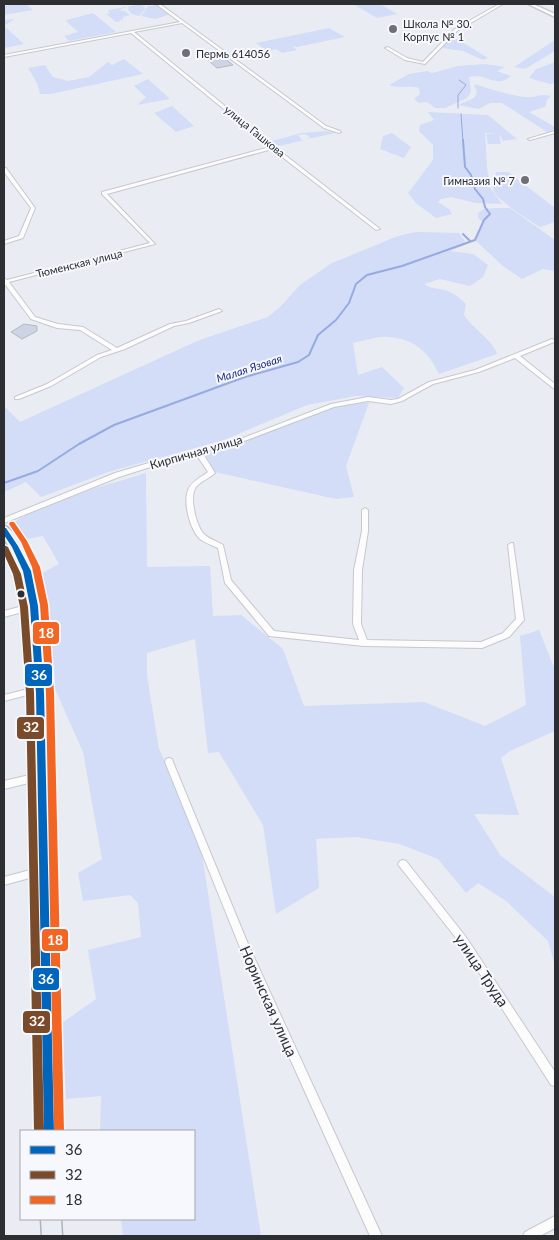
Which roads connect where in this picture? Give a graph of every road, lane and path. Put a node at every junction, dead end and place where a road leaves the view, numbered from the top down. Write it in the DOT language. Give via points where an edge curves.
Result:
graph roads {
  1 [pos="158,4"];
  2 [pos="501,4"];
  3 [pos="530,4"];
  4 [pos="555,16"];
  5 [pos="183,22"];
  6 [pos="132,32"];
  7 [pos="387,48"];
  8 [pos="4,56"];
  9 [pos="339,132"];
  10 [pos="555,132"];
  11 [pos="530,139"];
  12 [pos="274,147"];
  13 [pos="4,169"];
  14 [pos="378,229"];
  15 [pos="4,244"];
  16 [pos="4,280"];
  17 [pos="220,311"];
  18 [pos="552,341"];
  19 [pos="115,349"];
  20 [pos="516,356"];
  21 [pos="555,387"];
  22 [pos="17,398"];
  23 [pos="198,452"];
  24 [pos="365,510"];
  25 [pos="4,521"];
  26 [pos="4,530"];
  27 [pos="511,545"];
  28 [pos="10,548"];
  29 [pos="34,606"];
  30 [pos="4,614"];
  31 [pos="364,643"];
  32 [pos="40,689"];
  33 [pos="4,698"];
  34 [pos="169,762"];
  35 [pos="42,776"];
  36 [pos="4,785"];
  37 [pos="403,864"];
  38 [pos="45,870"];
  39 [pos="4,880"];
  40 [pos="555,1081"];
  41 [pos="49,1130"];
  42 [pos="51,1220"];
  43 [pos="555,1222"];
  44 [pos="52,1236"];
  45 [pos="376,1236"];
  46 [pos="529,1236"];
  1 -- 5 [label="street"];
  2 -- 7 [label="street" via="456,30 424,62 406,59"];
  3 -- 4 [label="main road"];
  5 -- 6 [label="street"];
  5 -- 9 [label="street" via="326,127"];
  6 -- 8 [label="street"];
  6 -- 12 [label="street, улица Гашкова"];
  10 -- 11 [label="street"];
  12 -- 14 [label="street, улица Гашкова"];
  12 -- 16 [label="street, Тюменская улица" via="104,193 152,244"];
  13 -- 15 [label="street" via="33,208 21,237"];
  16 -- 19 [label="street" via="33,318 57,326 81,328"];
  17 -- 19 [label="street" via="172,325"];
  18 -- 20 [label="street"];
  19 -- 22 [label="street" via="49,385"];
  20 -- 21 [label="street"];
  20 -- 23 [label="street, Кирпичная улица" via="478,371 431,383 407,398 391,402 368,399 333,405 245,439"];
  23 -- 25 [label="street, Кирпичная улица" via="117,475"];
  23 -- 31 [label="street" via="212,473 196,483 191,491 194,522 201,535 221,547 228,581 272,634"];
  24 -- 31 [label="street" via="358,570 357,624"];
  26 -- 28 [label="main road"];
  27 -- 31 [label="street" via="520,620 506,635 482,645"];
  28 -- 29 [label="main road" via="27,571"];
  29 -- 30 [label="street"];
  29 -- 32 [label="main road"];
  32 -- 33 [label="street"];
  32 -- 35 [label="main road"];
  34 -- 45 [label="street, Норинская улица" via="244,948"];
  35 -- 36 [label="street"];
  35 -- 38 [label="main road"];
  37 -- 40 [label="street, улица Труда" via="463,940"];
  38 -- 39 [label="street"];
  38 -- 41 [label="main road"];
  42 -- 44 [label="main road"];
  43 -- 46 [label="street"];
}
